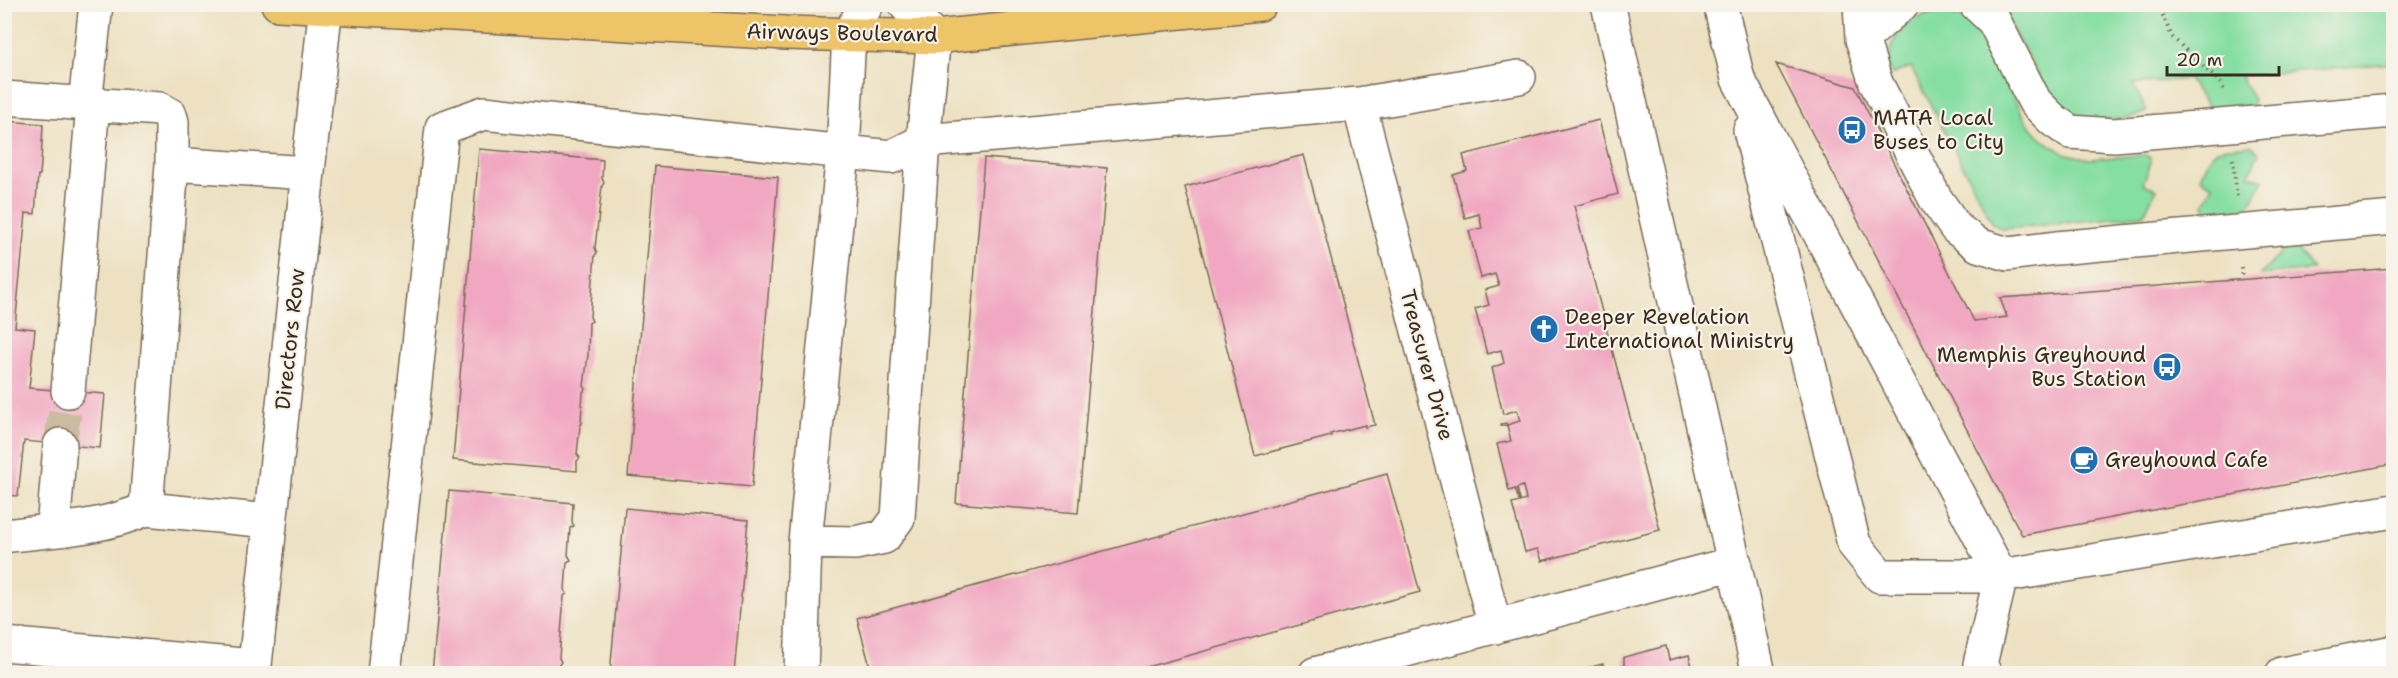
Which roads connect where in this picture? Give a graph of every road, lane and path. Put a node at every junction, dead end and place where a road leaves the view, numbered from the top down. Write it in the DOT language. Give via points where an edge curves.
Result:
graph roads {
  1 [pos="96,4"];
  2 [pos="278,4"];
  3 [pos="867,4"];
  4 [pos="905,4"];
  5 [pos="1260,4"];
  6 [pos="1608,4"];
  7 [pos="1720,4"];
  8 [pos="1860,4"];
  9 [pos="1902,4"];
  10 [pos="1976,4"];
  11 [pos="326,6"];
  12 [pos="849,34"];
  13 [pos="934,37"];
  14 [pos="1862,39"];
  15 [pos="1519,77"];
  16 [pos="1738,79"];
  17 [pos="4,98"];
  18 [pos="89,104"];
  19 [pos="1359,104"];
  20 [pos="2394,111"];
  21 [pos="923,141"];
  22 [pos="843,152"];
  23 [pos="172,164"];
  24 [pos="308,173"];
  25 [pos="2394,218"];
  26 [pos="68,391"];
  27 [pos="60,445"];
  28 [pos="146,509"];
  29 [pos="2394,510"];
  30 [pos="270,521"];
  31 [pos="53,530"];
  32 [pos="4,536"];
  33 [pos="805,542"];
  34 [pos="1734,563"];
  35 [pos="2001,576"];
  36 [pos="1495,627"];
  37 [pos="4,644"];
  38 [pos="2394,652"];
  39 [pos="254,670"];
  40 [pos="384,674"];
  41 [pos="801,674"];
  42 [pos="1315,674"];
  43 [pos="1759,674"];
  44 [pos="1985,674"];
  45 [pos="2282,674"];
  1 -- 18 [label="street"];
  2 -- 11 [label="main road, Airways Boulevard"];
  3 -- 12 [label="street"];
  4 -- 13 [label="street"];
  5 -- 13 [label="main road, Airways Boulevard"];
  6 -- 34 [label="street"];
  7 -- 16 [label="street"];
  8 -- 14 [label="street"];
  9 -- 14 [label="street"];
  10 -- 20 [label="street" via="1994,21 2035,102 2070,132 2114,135"];
  11 -- 12 [label="main road, Airways Boulevard"];
  11 -- 24 [label="street, Directors Row"];
  12 -- 13 [label="main road, Airways Boulevard"];
  12 -- 22 [label="street"];
  13 -- 21 [label="street"];
  14 -- 25 [label="street" via="1876,83 1935,198 1956,228 1978,245 2008,254"];
  15 -- 19 [label="street"];
  16 -- 35 [label="street"];
  16 -- 35 [label="street" via="1854,544 1880,576"];
  17 -- 18 [label="street"];
  18 -- 23 [label="street" via="160,109 170,115"];
  18 -- 26 [label="street"];
  19 -- 21 [label="street"];
  19 -- 36 [label="street, Treasurer Drive"];
  21 -- 22 [label="street" via="891,157"];
  21 -- 33 [label="street" via="898,518 884,537 855,543"];
  22 -- 33 [label="street"];
  22 -- 40 [label="street" via="484,113 442,128"];
  23 -- 24 [label="street"];
  23 -- 28 [label="street"];
  24 -- 30 [label="street, Directors Row"];
  27 -- 31 [label="street"];
  28 -- 30 [label="street"];
  28 -- 31 [label="street" via="122,520"];
  29 -- 35 [label="street"];
  30 -- 39 [label="street, Directors Row"];
  31 -- 32 [label="street"];
  33 -- 41 [label="street"];
  34 -- 36 [label="street"];
  34 -- 43 [label="street"];
  35 -- 44 [label="street" via="1980,664"];
  36 -- 42 [label="street"];
  37 -- 39 [label="street"];
  38 -- 45 [label="street"];
}
